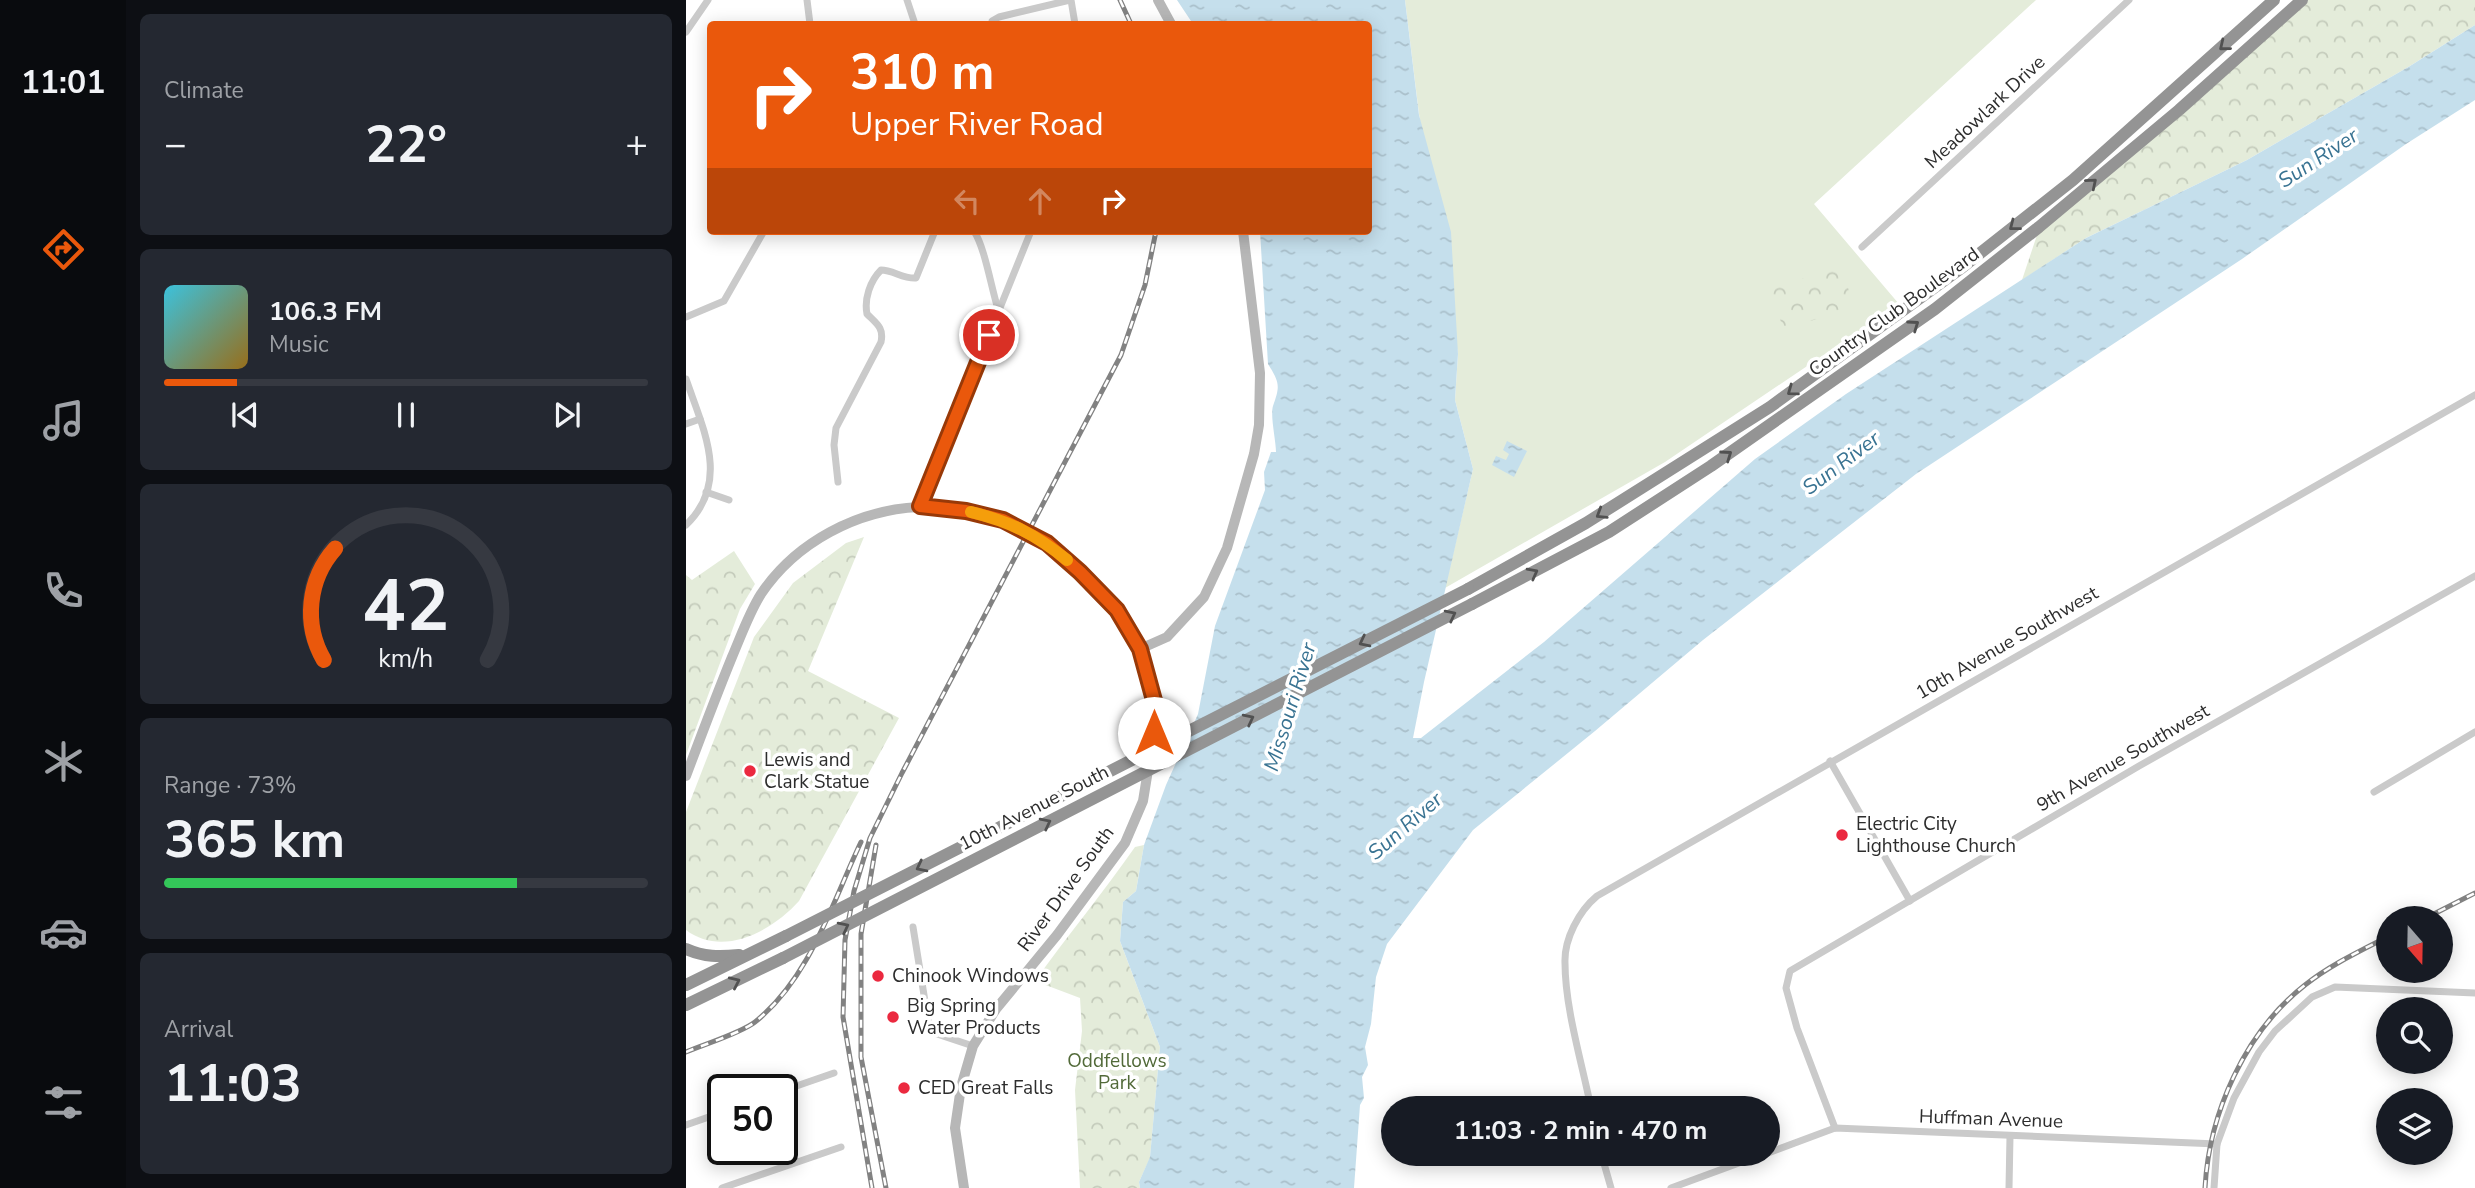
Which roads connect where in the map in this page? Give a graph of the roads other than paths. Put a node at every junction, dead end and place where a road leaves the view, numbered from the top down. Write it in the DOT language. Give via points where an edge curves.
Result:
graph roads {
  1 [pos="708,0"];
  2 [pos="807,0"];
  3 [pos="906,0"];
  4 [pos="1070,0"];
  5 [pos="1158,0"];
  6 [pos="2129,0"];
  7 [pos="2274,0"];
  8 [pos="2302,0"];
  9 [pos="810,21"];
  10 [pos="914,21"];
  11 [pos="992,21"];
  12 [pos="1074,21"];
  13 [pos="1169,21"];
  14 [pos="686,32"];
  15 [pos="762,235"];
  16 [pos="933,235"];
  17 [pos="977,235"];
  18 [pos="1029,235"];
  19 [pos="1243,235"];
  20 [pos="1862,247"];
  21 [pos="999,310"];
  22 [pos="686,317"];
  23 [pos="686,379"];
  24 [pos="2475,395"];
  25 [pos="700,419"];
  26 [pos="686,424"];
  27 [pos="838,482"];
  28 [pos="706,492"];
  29 [pos="729,500"];
  30 [pos="920,506"];
  31 [pos="689,522"];
  32 [pos="2475,576"];
  33 [pos="1468,589"];
  34 [pos="1472,604"];
  35 [pos="1140,649"];
  36 [pos="2475,732"];
  37 [pos="1830,761"];
  38 [pos="686,776"];
  39 [pos="2374,792"];
  40 [pos="1910,901"];
  41 [pos="913,927"];
  42 [pos="686,949"];
  43 [pos="750,953"];
  44 [pos="686,985"];
  45 [pos="2475,993"];
  46 [pos="686,1005"];
  47 [pos="973,1046"];
  48 [pos="834,1073"];
  49 [pos="798,1085"];
  50 [pos="1589,1096"];
  51 [pos="707,1118"];
  52 [pos="686,1125"];
  53 [pos="1835,1128"];
  54 [pos="2010,1136"];
  55 [pos="2217,1143"];
  56 [pos="841,1147"];
  57 [pos="1780,1148"];
  58 [pos="1605,1166"];
  59 [pos="1731,1166"];
  60 [pos="722,1188"];
  61 [pos="964,1188"];
  62 [pos="1611,1188"];
  63 [pos="1671,1188"];
  64 [pos="2009,1188"];
  65 [pos="2214,1188"];
  1 -- 14 [label="street"];
  2 -- 9 [label="street"];
  3 -- 10 [label="street"];
  4 -- 11 [label="street"];
  4 -- 12 [label="street"];
  5 -- 13 [label="main road"];
  6 -- 20 [label="street, Meadowlark Drive"];
  7 -- 33 [label="highway, Country Club Boulevard, one-way" via="2073,180 1938,285 1770,407 1586,523"];
  34 -- 8 [label="highway, Country Club Boulevard, one-way" via="1609,532 1936,309 2179,110"];
  15 -- 22 [label="street" via="724,301"];
  16 -- 27 [label="street" via="916,278 881,270 866,298 867,314 883,333 836,428"];
  17 -- 21 [label="street"];
  18 -- 21 [label="street"];
  19 -- 35 [label="main road" via="1260,373 1254,454 1227,548 1204,597 1167,637"];
  21 -- 30 [label="street"];
  23 -- 25 [label="street"];
  24 -- 37 [label="street, 10th Avenue Southwest"];
  25 -- 26 [label="street"];
  25 -- 28 [label="street" via="711,459"];
  28 -- 29 [label="street"];
  28 -- 31 [label="street"];
  30 -- 35 [label="main road, River Drive South, bridge" via="1003,520 1047,543 1117,610"];
  30 -- 38 [label="main road, River Drive South" via="832,530 773,578 747,621"];
  32 -- 40 [label="street, 9th Avenue Southwest"];
  33 -- 43 [label="highway, 10th Avenue South, one-way, bridge"];
  46 -- 34 [label="highway, 10th Avenue South, one-way, bridge"];
  35 -- 47 [label="main road, River Drive South" via="1155,704 1143,801 1125,843 996,1009"];
  36 -- 39 [label="street"];
  37 -- 40 [label="street"];
  37 -- 50 [label="street, 10th Avenue Southwest" via="1585,908 1570,935 1565,962"];
  40 -- 53 [label="street, 9th Avenue Southwest" via="1790,971 1786,988 1797,1028"];
  41 -- 47 [label="street" via="929,1026 937,1034"];
  42 -- 43 [label="highway" via="718,957"];
  43 -- 44 [label="highway, 10th Avenue South"];
  45 -- 55 [label="street" via="2336,987 2312,997 2259,1052"];
  47 -- 61 [label="main road, River Drive South" via="955,1128"];
  48 -- 49 [label="street"];
  51 -- 52 [label="street"];
  53 -- 54 [label="street, Huffman Avenue"];
  53 -- 57 [label="street, Huffman Avenue"];
  54 -- 55 [label="street, Huffman Avenue"];
  54 -- 64 [label="street"];
  55 -- 65 [label="street"];
  56 -- 60 [label="street"];
  58 -- 62 [label="street"];
  59 -- 63 [label="street, Huffman Avenue"];
}
